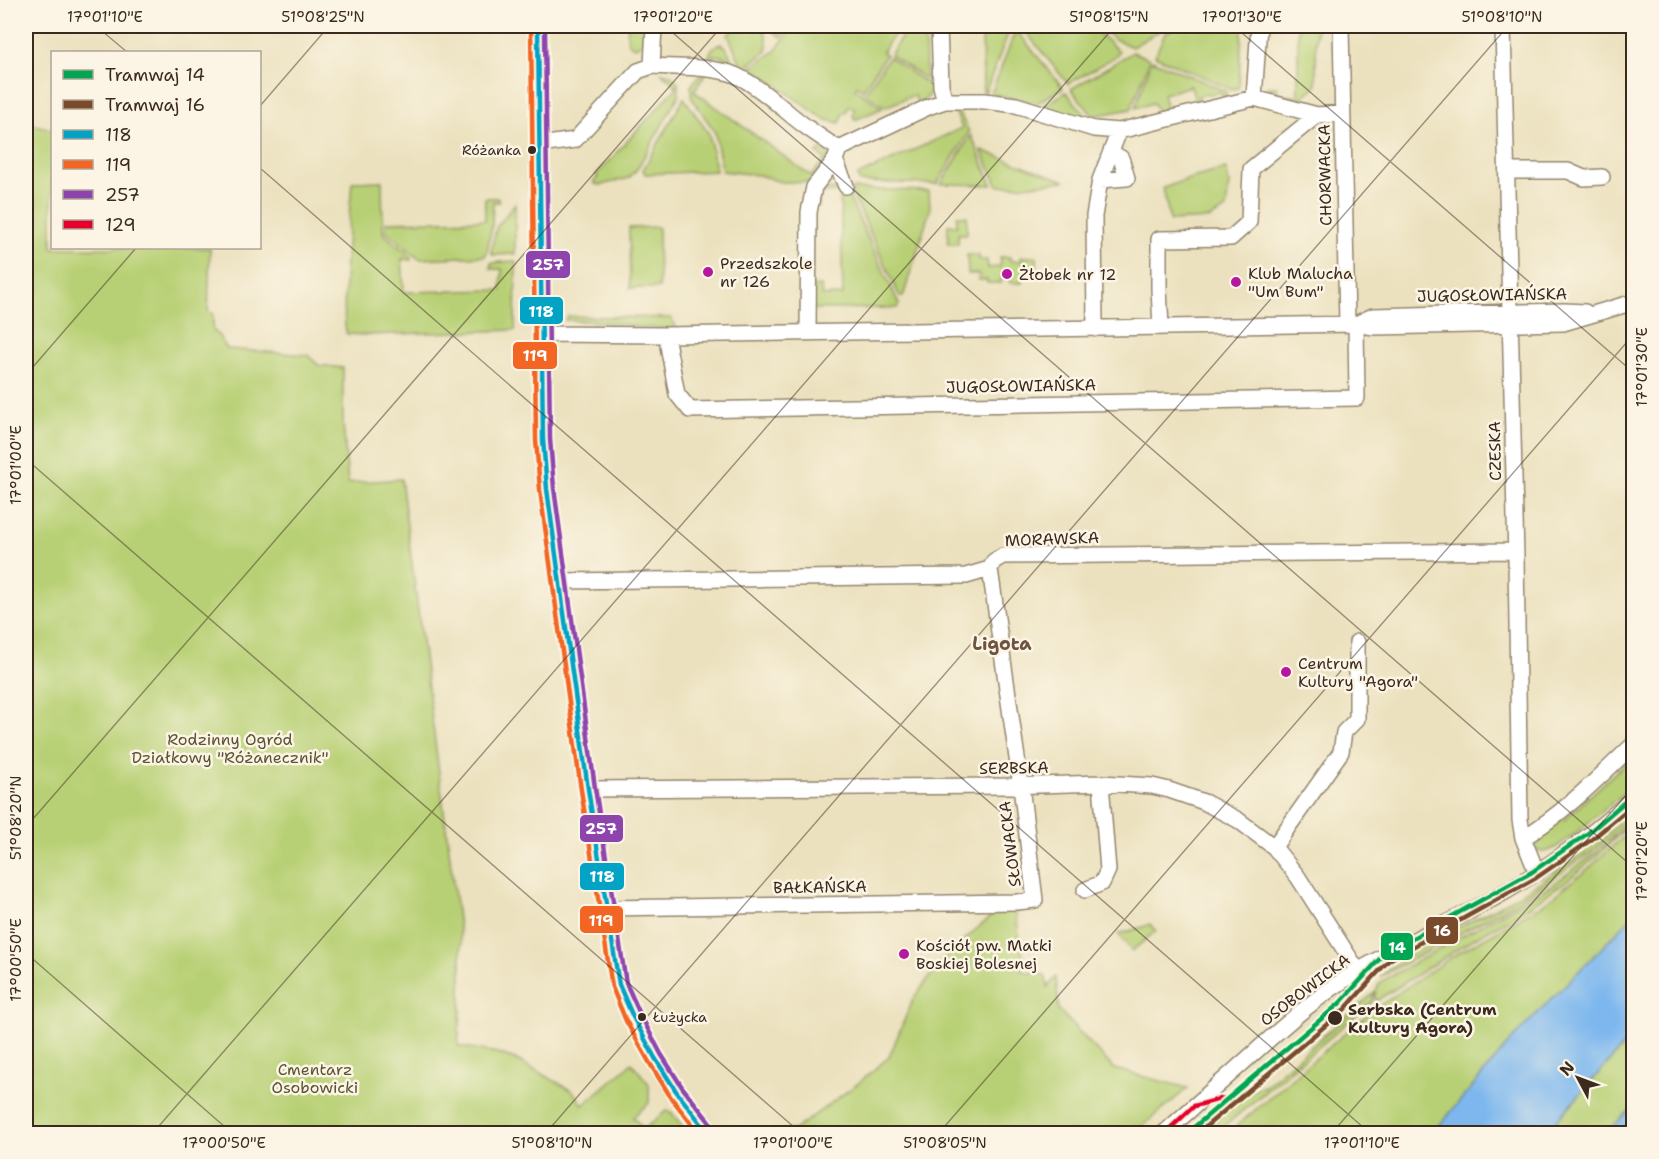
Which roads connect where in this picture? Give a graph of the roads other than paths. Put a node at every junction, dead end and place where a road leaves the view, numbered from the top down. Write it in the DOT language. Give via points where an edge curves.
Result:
graph roads {
  1 [pos="538,26"];
  2 [pos="654,26"];
  3 [pos="939,26"];
  4 [pos="1259,26"];
  5 [pos="1341,26"];
  6 [pos="1503,26"];
  7 [pos="652,66"];
  8 [pos="1254,98"];
  9 [pos="945,101"];
  10 [pos="1342,113"];
  11 [pos="1317,115"];
  12 [pos="1119,131"];
  13 [pos="540,145"];
  14 [pos="1112,153"];
  15 [pos="837,155"];
  16 [pos="1507,171"];
  17 [pos="1602,177"];
  18 [pos="1100,180"];
  19 [pos="846,186"];
  20 [pos="1634,303"];
  21 [pos="1511,319"];
  22 [pos="1351,324"];
  23 [pos="1161,327"];
  24 [pos="1095,329"];
  25 [pos="808,333"];
  26 [pos="542,334"];
  27 [pos="666,335"];
  28 [pos="1516,551"];
  29 [pos="990,569"];
  30 [pos="561,581"];
  31 [pos="1357,642"];
  32 [pos="1634,744"];
  33 [pos="1101,783"];
  34 [pos="1021,786"];
  35 [pos="588,789"];
  36 [pos="1634,797"];
  37 [pos="1523,838"];
  38 [pos="1274,847"];
  39 [pos="1537,873"];
  40 [pos="1085,890"];
  41 [pos="1035,900"];
  42 [pos="606,908"];
  43 [pos="1358,971"];
  44 [pos="709,1134"];
  45 [pos="1163,1134"];
  1 -- 13 [label="street"];
  2 -- 7 [label="street"];
  3 -- 9 [label="street" via="940,86"];
  4 -- 8 [label="street"];
  5 -- 10 [label="street, CHORWACKA"];
  6 -- 16 [label="street, CZESKA"];
  7 -- 13 [label="street" via="638,71 574,140"];
  7 -- 15 [label="street" via="701,68 742,78"];
  8 -- 11 [label="street"];
  8 -- 12 [label="street"];
  9 -- 12 [label="street" via="1016,105 1094,129"];
  9 -- 15 [label="street" via="928,106"];
  10 -- 11 [label="street"];
  10 -- 22 [label="street, CHORWACKA"];
  11 -- 23 [label="street" via="1251,169 1249,222 1231,238 1159,240"];
  12 -- 14 [label="street"];
  13 -- 26 [label="street"];
  14 -- 18 [label="street"];
  14 -- 18 [label="street" via="1121,158 1127,178"];
  15 -- 19 [label="street"];
  15 -- 25 [label="street" via="814,187 809,212"];
  16 -- 17 [label="street" via="1568,171 1584,178"];
  16 -- 21 [label="street, CZESKA"];
  18 -- 24 [label="street" via="1094,216"];
  20 -- 21 [label="street, JUGOSŁOWIAŃSKA" via="1563,323"];
  21 -- 22 [label="street, JUGOSŁOWIAŃSKA" via="1373,316"];
  21 -- 28 [label="street, CZESKA"];
  22 -- 23 [label="street, JUGOSŁOWIAŃSKA"];
  22 -- 27 [label="street, JUGOSŁOWIAŃSKA" via="1357,398 690,410 677,394"];
  23 -- 24 [label="street, JUGOSŁOWIAŃSKA"];
  24 -- 25 [label="street, JUGOSŁOWIAŃSKA"];
  25 -- 27 [label="street, JUGOSŁOWIAŃSKA"];
  26 -- 27 [label="street, JUGOSŁOWIAŃSKA"];
  26 -- 30 [label="street" via="543,439"];
  28 -- 29 [label="street, MORAWSKA" via="1002,556"];
  28 -- 37 [label="street, CZESKA"];
  29 -- 30 [label="street, MORAWSKA" via="966,576"];
  29 -- 34 [label="street, SŁOWACKA"];
  30 -- 35 [label="street"];
  31 -- 38 [label="street" via="1357,719 1344,732 1341,752"];
  32 -- 37 [label="street" via="1586,789"];
  33 -- 34 [label="street, SERBSKA"];
  33 -- 38 [label="street, SERBSKA" via="1152,786 1204,802 1238,820"];
  33 -- 40 [label="street" via="1108,870 1102,883"];
  34 -- 35 [label="street, SERBSKA"];
  34 -- 41 [label="street, SŁOWACKA"];
  35 -- 42 [label="street"];
  36 -- 39 [label="street, OSOBOWICKA"];
  37 -- 39 [label="street, CZESKA"];
  38 -- 43 [label="street, SERBSKA" via="1298,877"];
  39 -- 43 [label="street, OSOBOWICKA"];
  41 -- 42 [label="street, BAŁKAŃSKA"];
  42 -- 44 [label="street" via="619,985 630,1010 655,1058"];
  43 -- 45 [label="street, OSOBOWICKA" via="1303,1010"];
}
